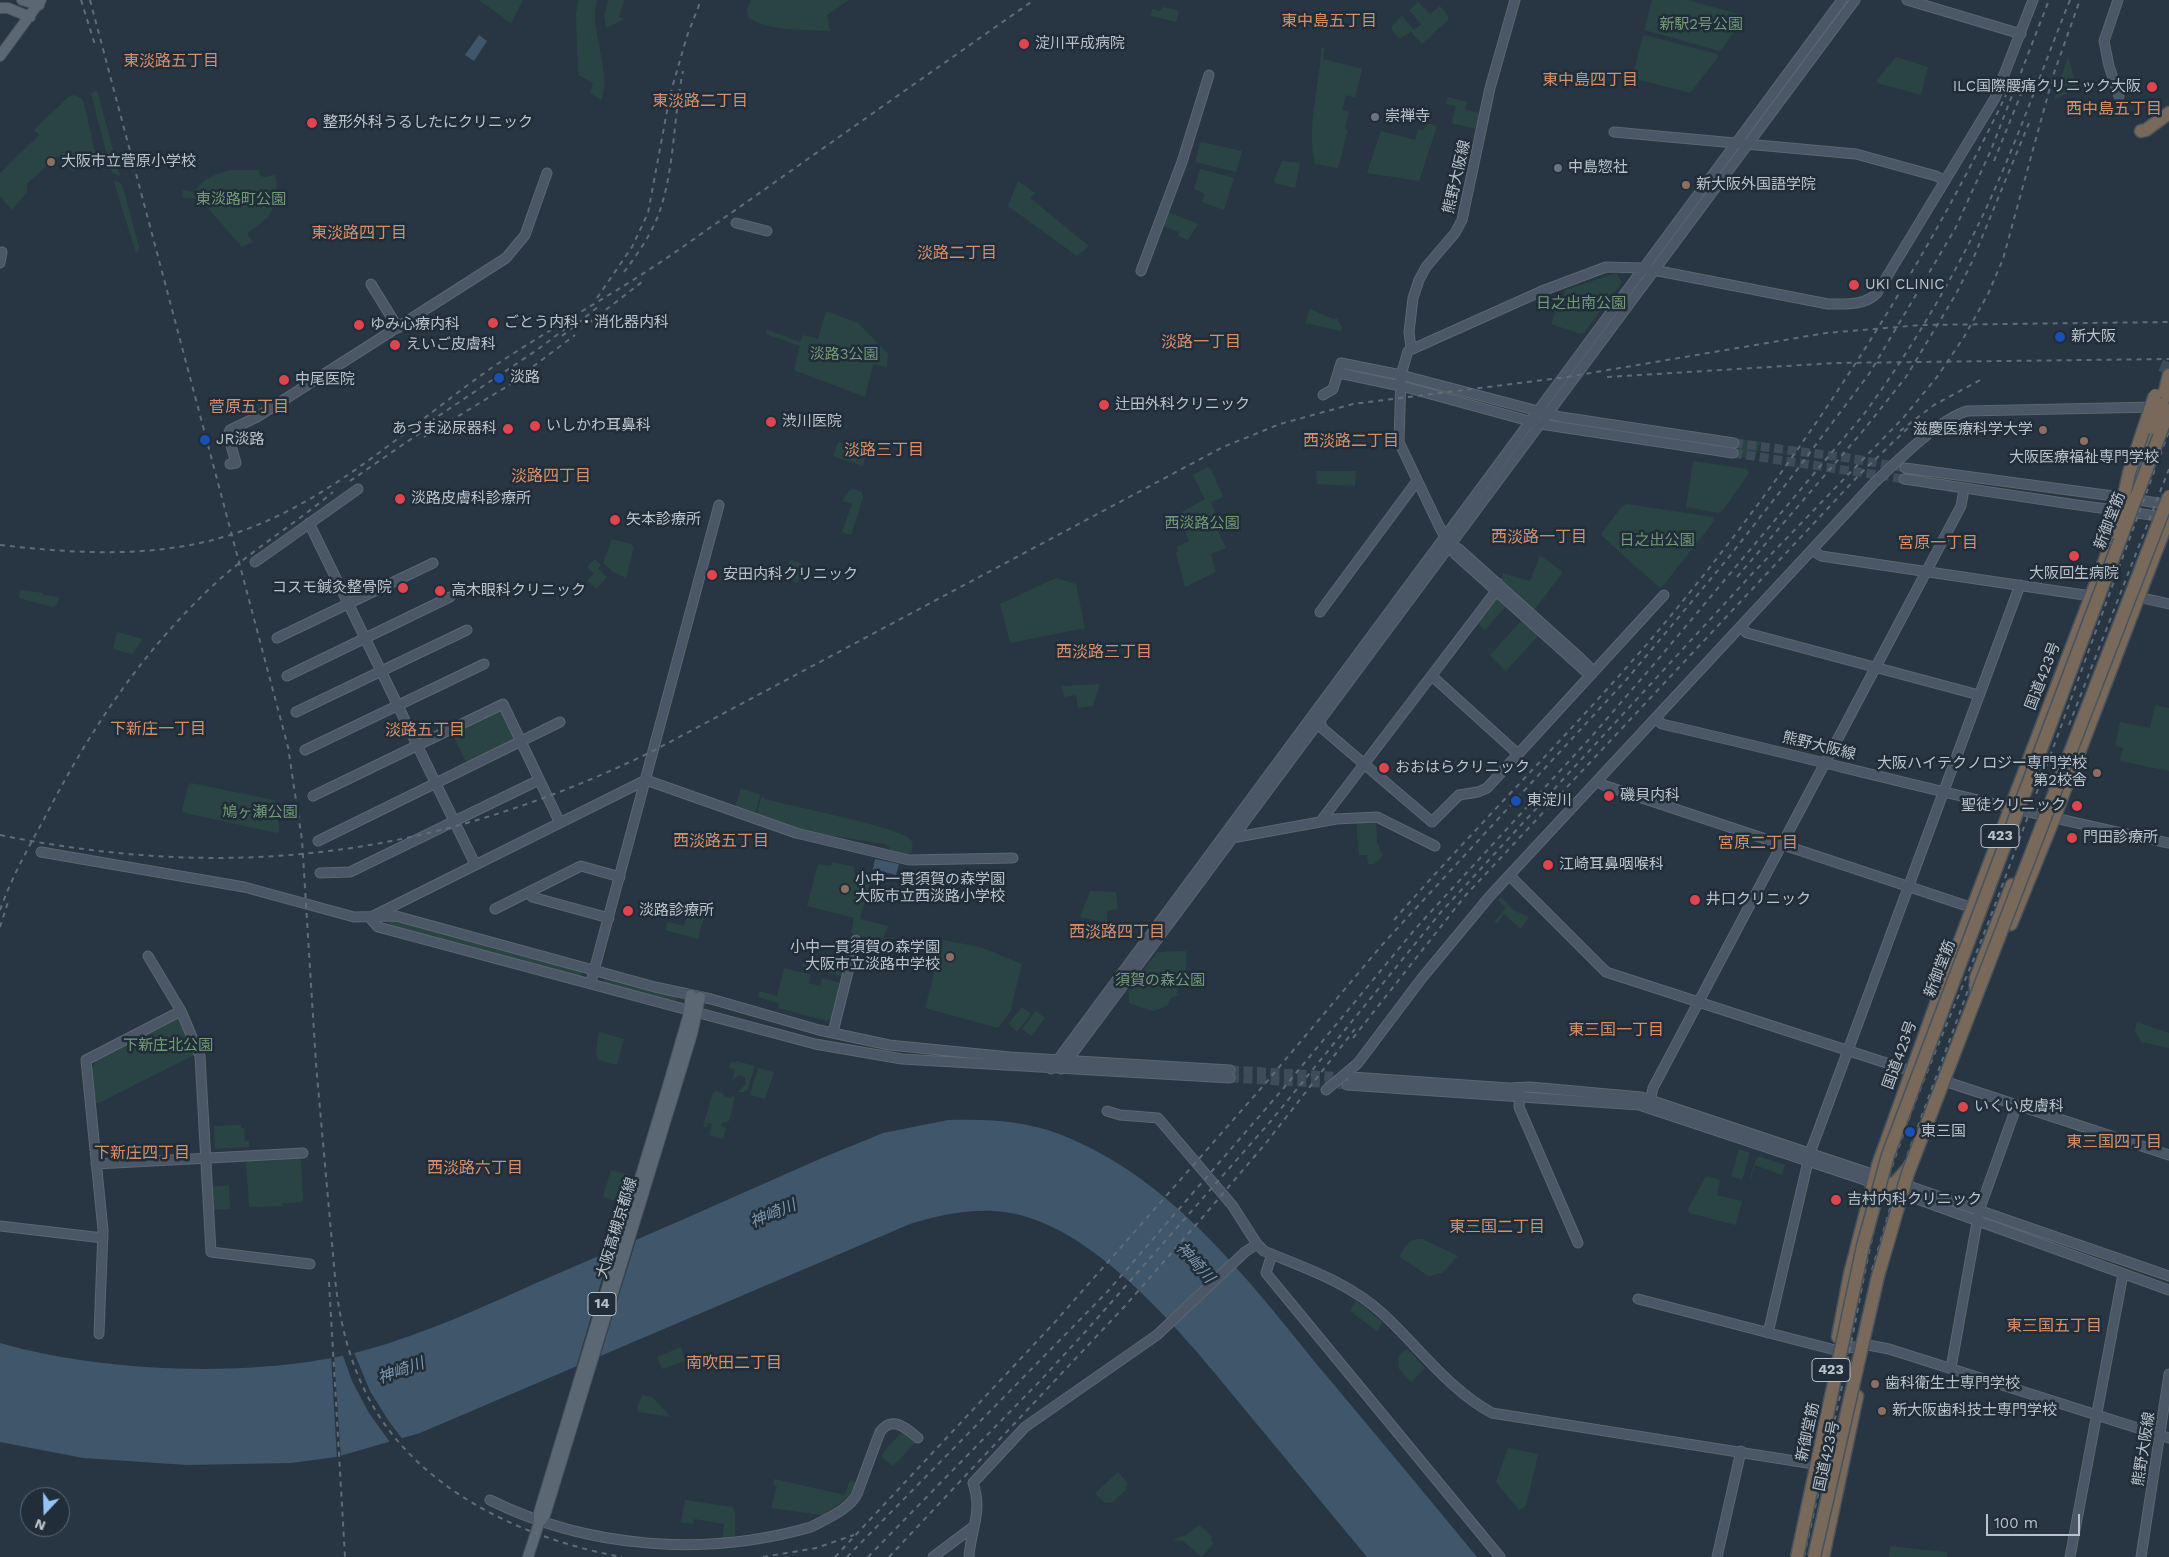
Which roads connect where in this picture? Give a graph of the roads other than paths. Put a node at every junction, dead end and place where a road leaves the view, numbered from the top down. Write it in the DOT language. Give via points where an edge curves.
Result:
graph roads {
  1 [pos="22,0"];
  2 [pos="1515,0"];
  3 [pos="1842,0"];
  4 [pos="1855,0"];
  5 [pos="1907,0"];
  6 [pos="2033,0"];
  7 [pos="2118,0"];
  8 [pos="42,2"];
  9 [pos="0,8"];
  10 [pos="30,17"];
  11 [pos="2021,34"];
  12 [pos="0,56"];
  13 [pos="1208,75"];
  14 [pos="2119,96"];
  15 [pos="2169,114"];
  16 [pos="2141,131"];
  17 [pos="1614,132"];
  18 [pos="1736,143"];
  19 [pos="1748,144"];
  20 [pos="547,173"];
  21 [pos="1945,181"];
  22 [pos="736,223"];
  23 [pos="767,231"];
  24 [pos="2,252"];
  25 [pos="0,263"];
  26 [pos="1643,268"];
  27 [pos="1655,270"];
  28 [pos="1141,271"];
  29 [pos="371,284"];
  30 [pos="398,328"];
  31 [pos="1411,348"];
  32 [pos="1339,373"];
  33 [pos="1401,375"];
  34 [pos="2167,377"];
  35 [pos="1401,387"];
  36 [pos="2169,389"];
  37 [pos="1420,391"];
  38 [pos="1323,395"];
  39 [pos="1400,404"];
  40 [pos="2167,407"];
  41 [pos="1537,412"];
  42 [pos="1549,413"];
  43 [pos="1531,422"];
  44 [pos="1540,424"];
  45 [pos="230,464"];
  46 [pos="1905,468"];
  47 [pos="1904,479"];
  48 [pos="1417,481"];
  49 [pos="358,489"];
  50 [pos="1963,495"];
  51 [pos="2169,496"];
  52 [pos="2128,498"];
  53 [pos="719,505"];
  54 [pos="2169,505"];
  55 [pos="2123,511"];
  56 [pos="2169,517"];
  57 [pos="309,523"];
  58 [pos="1448,541"];
  59 [pos="1812,550"];
  60 [pos="255,562"];
  61 [pos="433,563"];
  62 [pos="2109,570"];
  63 [pos="1926,572"];
  64 [pos="2020,586"];
  65 [pos="1497,587"];
  66 [pos="1664,595"];
  67 [pos="2091,596"];
  68 [pos="450,597"];
  69 [pos="2138,597"];
  70 [pos="349,604"];
  71 [pos="2169,604"];
  72 [pos="1320,612"];
  73 [pos="1741,627"];
  74 [pos="467,630"];
  75 [pos="277,638"];
  76 [pos="366,638"];
  77 [pos="484,664"];
  78 [pos="1876,667"];
  79 [pos="382,671"];
  80 [pos="1592,674"];
  81 [pos="287,676"];
  82 [pos="1432,676"];
  83 [pos="1980,694"];
  84 [pos="398,706"];
  85 [pos="296,712"];
  86 [pos="2054,713"];
  87 [pos="1656,719"];
  88 [pos="1320,720"];
  89 [pos="560,722"];
  90 [pos="2079,731"];
  91 [pos="521,742"];
  92 [pos="418,745"];
  93 [pos="305,750"];
  94 [pos="1518,754"];
  95 [pos="1826,762"];
  96 [pos="1365,765"];
  97 [pos="539,780"];
  98 [pos="646,780"];
  99 [pos="1598,781"];
  100 [pos="436,783"];
  101 [pos="1943,792"];
  102 [pos="313,796"];
  103 [pos="2010,809"];
  104 [pos="2054,818"];
  105 [pos="455,821"];
  106 [pos="1320,822"];
  107 [pos="560,823"];
  108 [pos="1233,838"];
  109 [pos="1222,840"];
  110 [pos="318,841"];
  111 [pos="2169,843"];
  112 [pos="1782,844"];
  113 [pos="1435,846"];
  114 [pos="42,852"];
  115 [pos="1013,858"];
  116 [pos="475,864"];
  117 [pos="320,873"];
  118 [pos="1510,876"];
  119 [pos="620,877"];
  120 [pos="1908,887"];
  121 [pos="529,892"];
  122 [pos="496,908"];
  123 [pos="1973,908"];
  124 [pos="370,918"];
  125 [pos="609,918"];
  126 [pos="856,940"];
  127 [pos="148,956"];
  128 [pos="595,970"];
  129 [pos="591,982"];
  130 [pos="695,996"];
  131 [pos="1938,1001"];
  132 [pos="1699,1002"];
  133 [pos="694,1010"];
  134 [pos="181,1011"];
  135 [pos="1976,1013"];
  136 [pos="833,1032"];
  137 [pos="1848,1050"];
  138 [pos="1057,1058"];
  139 [pos="1067,1060"];
  140 [pos="1051,1069"];
  141 [pos="1061,1069"];
  142 [pos="1912,1071"];
  143 [pos="1350,1081"];
  144 [pos="1947,1082"];
  145 [pos="1326,1090"];
  146 [pos="1520,1092"];
  147 [pos="1649,1104"];
  148 [pos="2017,1105"];
  149 [pos="1107,1111"];
  150 [pos="303,1153"];
  151 [pos="2169,1155"];
  152 [pos="1808,1157"];
  153 [pos="206,1160"];
  154 [pos="96,1164"];
  155 [pos="1891,1185"];
  156 [pos="1979,1211"];
  157 [pos="1977,1221"];
  158 [pos="0,1226"];
  159 [pos="103,1238"];
  160 [pos="1578,1243"];
  161 [pos="1257,1244"];
  162 [pos="1272,1254"];
  163 [pos="310,1264"];
  164 [pos="2124,1274"];
  165 [pos="2169,1276"];
  166 [pos="2169,1290"];
  167 [pos="1638,1299"];
  168 [pos="1768,1333"];
  169 [pos="99,1334"];
  170 [pos="1868,1346"];
  171 [pos="1835,1350"];
  172 [pos="1951,1368"];
  173 [pos="2169,1374"];
  174 [pos="2096,1416"];
  175 [pos="2164,1437"];
  176 [pos="918,1438"];
  177 [pos="1741,1451"];
  178 [pos="1811,1462"];
  179 [pos="1841,1468"];
  180 [pos="490,1500"];
  181 [pos="539,1523"];
  182 [pos="973,1527"];
  183 [pos="715,1553"];
  184 [pos="698,1554"];
  185 [pos="528,1557"];
  186 [pos="933,1557"];
  187 [pos="969,1557"];
  188 [pos="1500,1557"];
  189 [pos="1717,1557"];
  190 [pos="1791,1557"];
  191 [pos="1797,1557"];
  192 [pos="1814,1557"];
  193 [pos="1822,1557"];
  194 [pos="2070,1557"];
  195 [pos="2141,1557"];
  1 -- 8 [label="main road"];
  2 -- 31 [label="street, 熊野大阪線" via="1490,88 1462,220 1426,267 1414,293 1409,332"];
  3 -- 18 [label="street"];
  4 -- 19 [label="street"];
  5 -- 11 [label="street"];
  6 -- 11 [label="street"];
  7 -- 14 [label="street" via="2104,42"];
  8 -- 10 [label="main road"];
  9 -- 10 [label="main road"];
  10 -- 12 [label="main road"];
  11 -- 21 [label="street" via="1995,98"];
  13 -- 28 [label="street" via="1182,162"];
  15 -- 16 [label="highway"];
  17 -- 18 [label="street"];
  18 -- 19 [label="street"];
  18 -- 26 [label="street"];
  19 -- 21 [label="street" via="1861,155"];
  19 -- 27 [label="street"];
  20 -- 30 [label="street" via="531,223 514,251"];
  21 -- 27 [label="street" via="1877,293 1864,301 1828,304"];
  22 -- 23 [label="street"];
  24 -- 25 [label="street"];
  26 -- 27 [label="street"];
  26 -- 31 [label="street" via="1616,266 1588,272"];
  26 -- 41 [label="street"];
  27 -- 42 [label="street"];
  29 -- 30 [label="street"];
  30 -- 45 [label="street" via="257,417 230,430 228,435 236,463"];
  31 -- 33 [label="street, 熊野大阪線" via="1405,355"];
  32 -- 33 [label="street" via="1341,363"];
  32 -- 35 [label="street"];
  32 -- 38 [label="street" via="1333,389"];
  33 -- 35 [label="street, 熊野大阪線"];
  33 -- 41 [label="street"];
  34 -- 40 [label="highway"];
  34 -- 62 [label="highway, bridge" via="2129,472"];
  35 -- 37 [label="street"];
  35 -- 39 [label="street, 熊野大阪線"];
  36 -- 40 [label="highway"];
  37 -- 39 [label="street" via="1405,397"];
  37 -- 43 [label="street"];
  39 -- 48 [label="street, 熊野大阪線" via="1399,442"];
  40 -- 52 [label="highway, 423, bridge" via="2152,428"];
  40 -- 59 [label="street" via="1963,412 1890,468"];
  40 -- 62 [label="highway, 新御堂筋 / 423, bridge"];
  41 -- 42 [label="street"];
  41 -- 43 [label="street"];
  42 -- 44 [label="street"];
  42 -- 44 [label="street" via="1734,448"];
  43 -- 44 [label="street"];
  43 -- 58 [label="street"];
  44 -- 58 [label="street"];
  46 -- 52 [label="street"];
  47 -- 55 [label="street"];
  48 -- 58 [label="street, 熊野大阪線"];
  48 -- 72 [label="street"];
  49 -- 57 [label="street"];
  50 -- 63 [label="street" via="1961,506"];
  51 -- 90 [label="highway, 423, bridge"];
  52 -- 54 [label="street"];
  52 -- 55 [label="highway, 国道423号 / 423"];
  53 -- 98 [label="street"];
  55 -- 56 [label="street"];
  55 -- 67 [label="highway, 国道423号 / 423"];
  56 -- 69 [label="highway, 国道423号 / 423"];
  57 -- 60 [label="street"];
  57 -- 70 [label="street"];
  58 -- 65 [label="street, 熊野大阪線" via="1455,554"];
  58 -- 88 [label="street"];
  58 -- 109 [label="street"];
  59 -- 63 [label="street" via="1821,556"];
  59 -- 73 [label="street"];
  61 -- 70 [label="street"];
  62 -- 86 [label="highway, 新御堂筋 / 423, bridge"];
  63 -- 64 [label="street"];
  63 -- 78 [label="street"];
  64 -- 67 [label="street"];
  64 -- 83 [label="street"];
  65 -- 80 [label="street, 熊野大阪線" via="1585,672"];
  65 -- 82 [label="street"];
  66 -- 80 [label="street"];
  67 -- 103 [label="highway, 国道423号 / 423"];
  68 -- 76 [label="street"];
  69 -- 71 [label="street"];
  69 -- 104 [label="highway, 国道423号 / 423"];
  70 -- 75 [label="street"];
  70 -- 76 [label="street"];
  73 -- 78 [label="street" via="1748,633"];
  73 -- 87 [label="street"];
  74 -- 79 [label="street"];
  76 -- 79 [label="street"];
  76 -- 81 [label="street"];
  77 -- 84 [label="street"];
  78 -- 83 [label="street"];
  78 -- 95 [label="street"];
  79 -- 84 [label="street"];
  79 -- 85 [label="street"];
  80 -- 94 [label="street"];
  82 -- 94 [label="street"];
  82 -- 96 [label="street"];
  83 -- 101 [label="street"];
  84 -- 92 [label="street"];
  84 -- 93 [label="street"];
  86 -- 131 [label="highway, bridge" via="2043,757 1962,974"];
  86 -- 191 [label="highway, 新御堂筋 / 423, bridge" via="1880,1182 1863,1246"];
  87 -- 95 [label="street, 熊野大阪線" via="1662,724"];
  87 -- 99 [label="street"];
  88 -- 96 [label="street" via="1322,728"];
  88 -- 108 [label="street"];
  89 -- 91 [label="street"];
  90 -- 135 [label="highway, bridge" via="2059,764 1976,978"];
  90 -- 192 [label="highway, 423, bridge" via="1941,1083 1901,1196 1878,1276"];
  91 -- 92 [label="street" via="503,704"];
  91 -- 97 [label="street"];
  91 -- 100 [label="street"];
  92 -- 100 [label="street"];
  92 -- 102 [label="street"];
  94 -- 96 [label="street" via="1484,790 1459,795 1432,822"];
  95 -- 101 [label="street, 熊野大阪線"];
  95 -- 112 [label="street"];
  96 -- 106 [label="street"];
  97 -- 105 [label="street"];
  97 -- 107 [label="street"];
  98 -- 107 [label="street"];
  98 -- 115 [label="street" via="796,833 909,860"];
  98 -- 119 [label="street"];
  99 -- 112 [label="street"];
  99 -- 118 [label="street"];
  100 -- 105 [label="street"];
  100 -- 110 [label="street"];
  101 -- 103 [label="street, 熊野大阪線"];
  101 -- 120 [label="street"];
  103 -- 104 [label="street, 熊野大阪線"];
  103 -- 123 [label="highway, 国道423号 / 423"];
  104 -- 111 [label="street, 熊野大阪線"];
  104 -- 135 [label="highway, 国道423号 / 423"];
  105 -- 116 [label="street"];
  105 -- 117 [label="street" via="350,872"];
  106 -- 108 [label="street"];
  106 -- 113 [label="street" via="1377,817"];
  107 -- 116 [label="street"];
  108 -- 109 [label="street"];
  108 -- 139 [label="street"];
  109 -- 138 [label="street"];
  112 -- 120 [label="street"];
  112 -- 132 [label="street"];
  114 -- 124 [label="street" via="244,887 354,917"];
  116 -- 124 [label="street"];
  118 -- 132 [label="street" via="1606,972"];
  118 -- 145 [label="street" via="1422,978 1358,1063"];
  119 -- 121 [label="street" via="581,866"];
  119 -- 125 [label="street"];
  120 -- 123 [label="street"];
  120 -- 137 [label="street"];
  121 -- 122 [label="street"];
  121 -- 125 [label="street" via="532,896"];
  123 -- 131 [label="highway, 国道423号 / 423"];
  124 -- 128 [label="street" via="396,916"];
  124 -- 129 [label="street" via="378,927"];
  125 -- 128 [label="street"];
  126 -- 136 [label="street"];
  127 -- 134 [label="street"];
  128 -- 129 [label="street"];
  128 -- 130 [label="street"];
  129 -- 133 [label="street"];
  130 -- 133 [label="main road, 大阪高槻京都線 / 14"];
  130 -- 136 [label="street"];
  131 -- 142 [label="highway, 国道423号 / 423"];
  132 -- 137 [label="street"];
  132 -- 147 [label="street" via="1653,1088"];
  133 -- 140 [label="street" via="815,1044 867,1054"];
  133 -- 181 [label="main road, 大阪高槻京都線 / 14" via="561,1450 545,1515"];
  134 -- 153 [label="street" via="200,1056"];
  134 -- 154 [label="street" via="86,1060"];
  135 -- 144 [label="highway, 国道423号 / 423"];
  136 -- 138 [label="street" via="904,1048"];
  137 -- 142 [label="street"];
  137 -- 152 [label="street"];
  138 -- 139 [label="street"];
  138 -- 140 [label="street"];
  139 -- 141 [label="street"];
  139 -- 141 [label="street" via="1230,1074"];
  140 -- 141 [label="street"];
  142 -- 155 [label="highway, 国道423号 / 423"];
  143 -- 146 [label="street"];
  144 -- 148 [label="street"];
  144 -- 155 [label="highway, 国道423号 / 423" via="1924,1145"];
  146 -- 147 [label="street" via="1622,1094"];
  146 -- 160 [label="street" via="1519,1108"];
  147 -- 152 [label="street"];
  148 -- 151 [label="street"];
  148 -- 156 [label="street"];
  149 -- 161 [label="street" via="1158,1118 1232,1205"];
  150 -- 153 [label="street"];
  152 -- 155 [label="street"];
  152 -- 168 [label="street"];
  153 -- 154 [label="street"];
  153 -- 163 [label="street" via="212,1252"];
  154 -- 159 [label="street"];
  155 -- 156 [label="street"];
  155 -- 157 [label="street"];
  155 -- 170 [label="highway, 国道423号 / 423" via="1884,1276"];
  155 -- 171 [label="highway, 国道423号 / 423" via="1864,1217"];
  156 -- 157 [label="street"];
  156 -- 165 [label="street"];
  157 -- 164 [label="street"];
  157 -- 172 [label="street"];
  158 -- 159 [label="street"];
  159 -- 169 [label="street"];
  161 -- 162 [label="street"];
  161 -- 182 [label="street" via="1160,1331 1036,1418 996,1456 973,1483 978,1506"];
  162 -- 177 [label="street" via="1330,1278 1358,1295 1381,1312 1462,1393 1492,1413"];
  162 -- 188 [label="street" via="1266,1273"];
  164 -- 166 [label="street"];
  164 -- 174 [label="street"];
  167 -- 168 [label="street"];
  168 -- 171 [label="street"];
  170 -- 171 [label="street"];
  170 -- 172 [label="street"];
  170 -- 179 [label="highway, 国道423号 / 423"];
  171 -- 178 [label="highway, 国道423号 / 423"];
  172 -- 174 [label="street"];
  173 -- 175 [label="street, 熊野大阪線"];
  174 -- 175 [label="street"];
  174 -- 194 [label="street"];
  175 -- 195 [label="street, 熊野大阪線"];
  176 -- 183 [label="street" via="901,1425 886,1425 880,1432 851,1502 817,1524 780,1540 754,1548"];
  177 -- 178 [label="street"];
  177 -- 189 [label="street"];
  178 -- 179 [label="street"];
  178 -- 190 [label="highway, 国道423号 / 423"];
  179 -- 193 [label="highway, 国道423号 / 423"];
  180 -- 181 [label="street"];
  181 -- 184 [label="street" via="627,1548"];
  181 -- 185 [label="main road, 大阪高槻京都線 / 14"];
  182 -- 186 [label="street"];
  182 -- 187 [label="street"];
}
